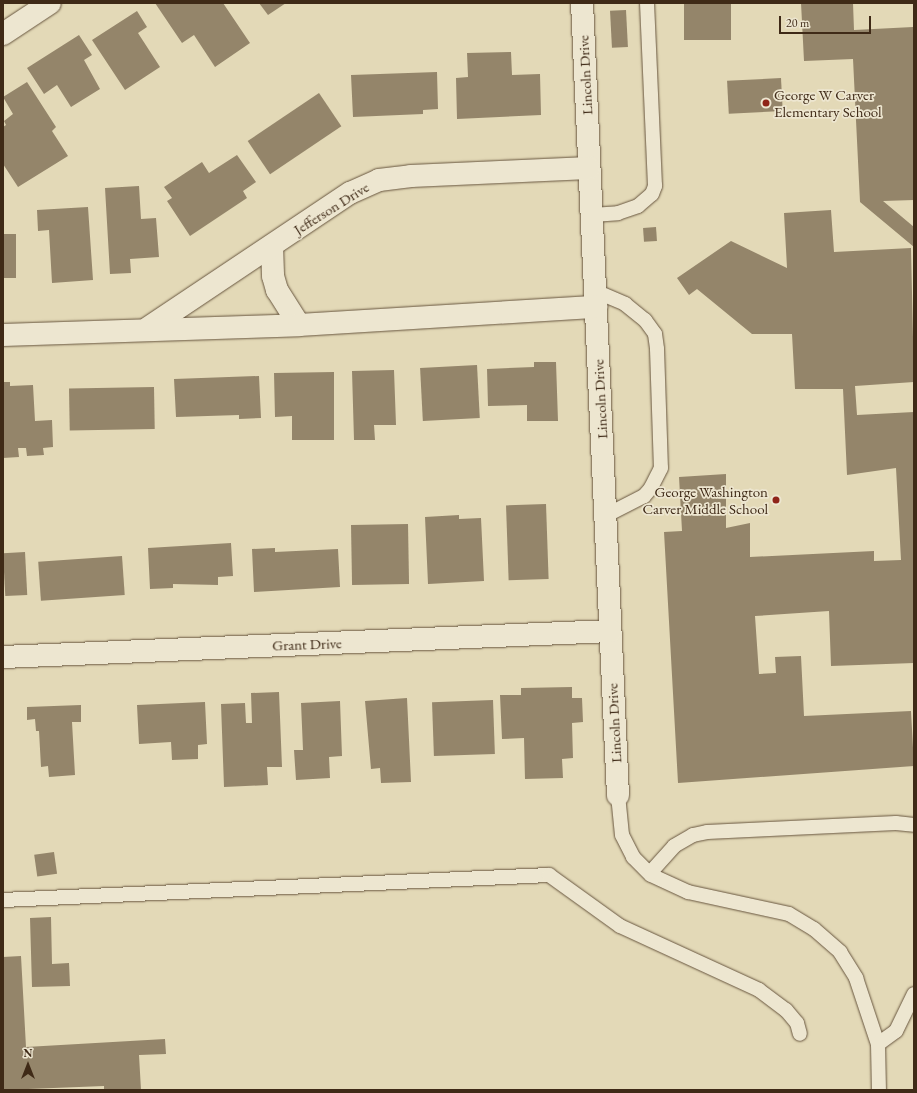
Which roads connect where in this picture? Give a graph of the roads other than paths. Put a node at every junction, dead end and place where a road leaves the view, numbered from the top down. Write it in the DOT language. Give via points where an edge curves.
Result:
graph roads {
  1 [pos="50,3"];
  2 [pos="582,3"];
  3 [pos="647,3"];
  4 [pos="3,34"];
  5 [pos="589,168"];
  6 [pos="592,215"];
  7 [pos="272,246"];
  8 [pos="595,299"];
  9 [pos="299,325"];
  10 [pos="148,328"];
  11 [pos="3,335"];
  12 [pos="605,516"];
  13 [pos="610,630"];
  14 [pos="3,657"];
  15 [pos="618,795"];
  16 [pos="914,825"];
  17 [pos="650,873"];
  18 [pos="3,900"];
  19 [pos="914,994"];
  20 [pos="800,1034"];
  21 [pos="878,1044"];
  22 [pos="879,1090"];
  1 -- 4 [label="street"];
  2 -- 5 [label="street, Lincoln Drive"];
  3 -- 6 [label="lane" via="655,186 652,194 638,206 618,213"];
  5 -- 6 [label="street, Lincoln Drive"];
  5 -- 7 [label="street, Jefferson Drive" via="411,176 379,180 350,193"];
  6 -- 8 [label="street, Lincoln Drive"];
  7 -- 9 [label="street" via="273,276 277,290"];
  7 -- 10 [label="street, Jefferson Drive"];
  8 -- 9 [label="street"];
  8 -- 12 [label="street, Lincoln Drive"];
  8 -- 12 [label="lane" via="625,304 652,328 657,342 662,458 658,477 651,488 635,501"];
  9 -- 10 [label="street"];
  10 -- 11 [label="street"];
  12 -- 13 [label="street, Lincoln Drive"];
  13 -- 14 [label="street, Grant Drive"];
  13 -- 15 [label="street, Lincoln Drive"];
  15 -- 17 [label="lane" via="622,835 633,858"];
  16 -- 17 [label="lane" via="896,823 712,831 693,835 678,843"];
  17 -- 21 [label="lane" via="688,892 775,910 814,929 840,952 856,978"];
  18 -- 20 [label="lane" via="549,875 620,926 759,990 786,1010 797,1023"];
  19 -- 21 [label="lane" via="896,1031"];
  21 -- 22 [label="lane"];
}
